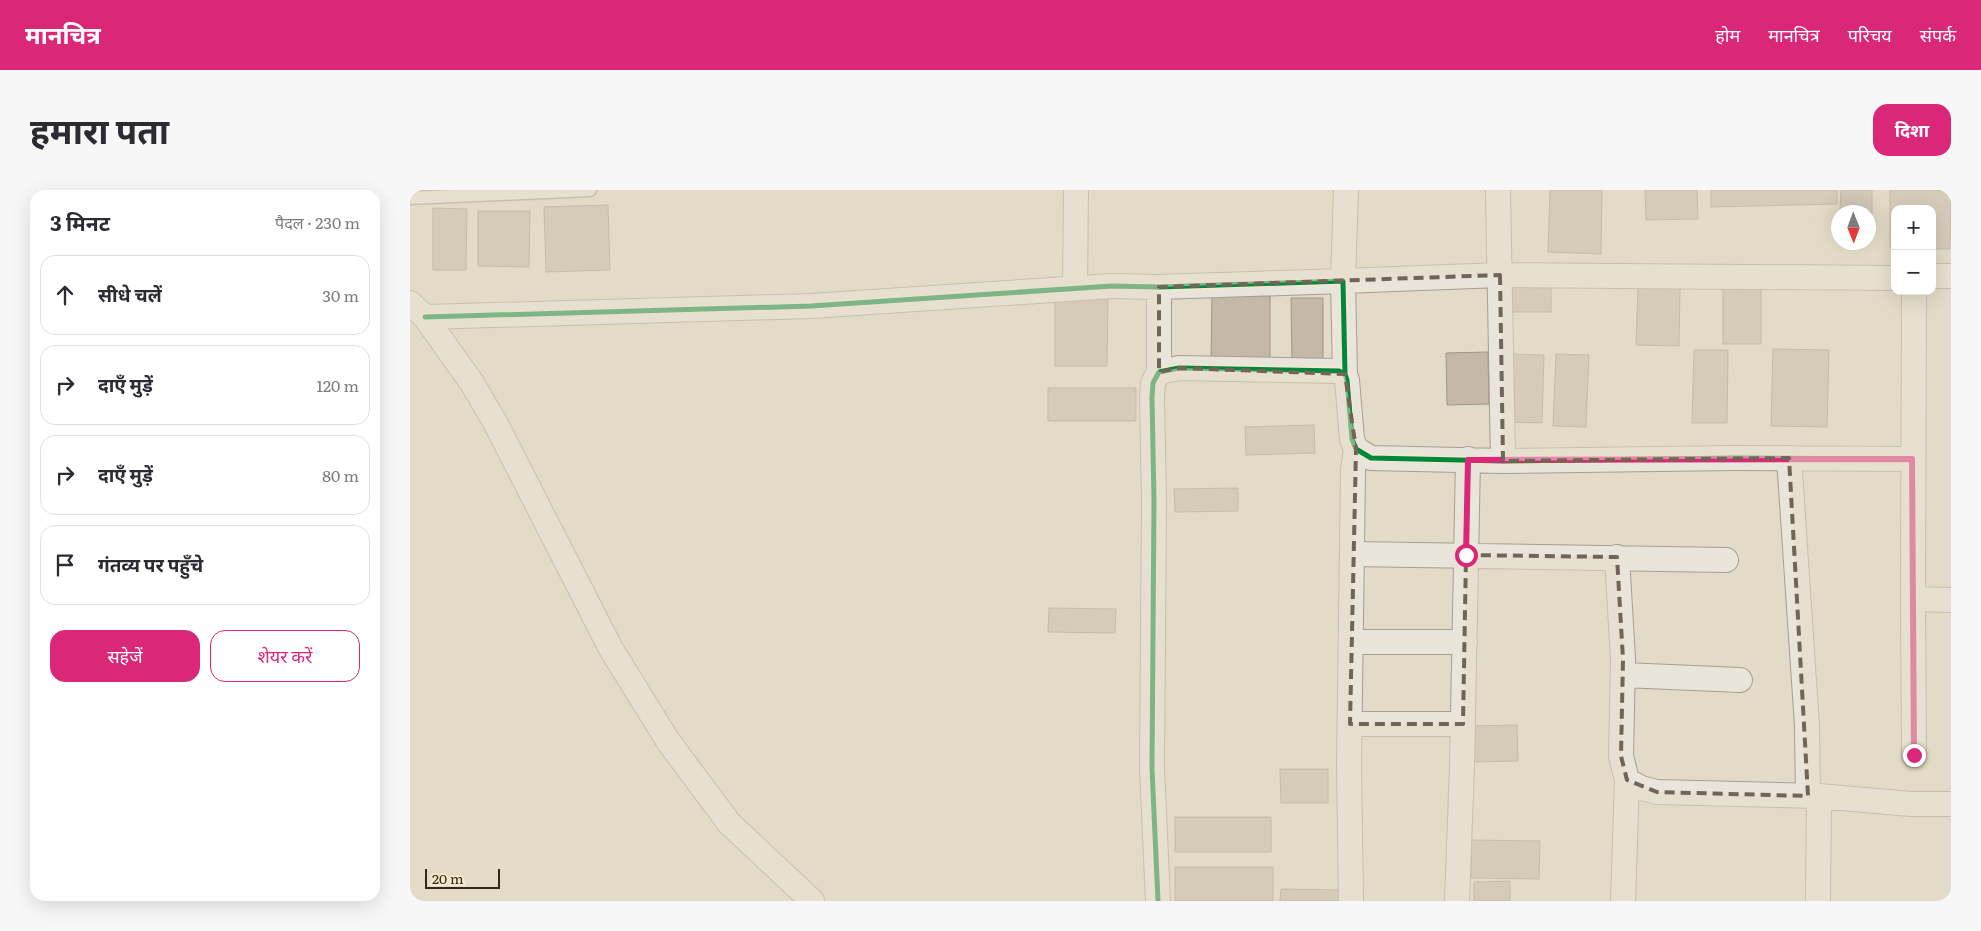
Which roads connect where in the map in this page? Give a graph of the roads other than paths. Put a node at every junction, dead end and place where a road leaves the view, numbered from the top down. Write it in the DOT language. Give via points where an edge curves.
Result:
graph roads {
  1 [pos="590,190"];
  2 [pos="1076,190"];
  3 [pos="1346,190"];
  4 [pos="1498,190"];
  5 [pos="410,198"];
  6 [pos="1500,275"];
  7 [pos="1936,276"];
  8 [pos="1951,276"];
  9 [pos="1891,278"];
  10 [pos="1343,281"];
  11 [pos="1159,287"];
  12 [pos="1075,288"];
  13 [pos="1914,295"];
  14 [pos="418,310"];
  15 [pos="1158,372"];
  16 [pos="1345,374"];
  17 [pos="1356,449"];
  18 [pos="1789,458"];
  19 [pos="1912,459"];
  20 [pos="1468,460"];
  21 [pos="1503,461"];
  22 [pos="1352,554"];
  23 [pos="1466,555"];
  24 [pos="1617,558"];
  25 [pos="1726,560"];
  26 [pos="1913,599"];
  27 [pos="1951,600"];
  28 [pos="1351,642"];
  29 [pos="1465,642"];
  30 [pos="1623,675"];
  31 [pos="1740,680"];
  32 [pos="1350,724"];
  33 [pos="1463,724"];
  34 [pos="1914,755"];
  35 [pos="1627,780"];
  36 [pos="1814,796"];
  37 [pos="1951,804"];
  38 [pos="812,901"];
  39 [pos="1158,901"];
  40 [pos="1351,901"];
  41 [pos="1457,901"];
  42 [pos="1623,901"];
  43 [pos="1818,901"];
  1 -- 5 [label="lane"];
  2 -- 12 [label="street"];
  3 -- 10 [label="street"];
  4 -- 6 [label="street"];
  6 -- 9 [label="street"];
  6 -- 10 [label="street"];
  6 -- 21 [label="street"];
  7 -- 8 [label="street"];
  10 -- 11 [label="street"];
  10 -- 16 [label="street"];
  11 -- 12 [label="street"];
  11 -- 15 [label="street"];
  12 -- 14 [label="street" via="811,306"];
  13 -- 19 [label="street"];
  14 -- 38 [label="street" via="472,383 611,649 668,741 729,823"];
  15 -- 16 [label="street" via="1179,368 1333,371"];
  15 -- 39 [label="street" via="1152,397 1152,768"];
  16 -- 17 [label="street" via="1349,386 1352,439"];
  17 -- 20 [label="street" via="1372,458"];
  17 -- 22 [label="street"];
  18 -- 19 [label="street"];
  18 -- 21 [label="street"];
  18 -- 36 [label="street"];
  19 -- 26 [label="street"];
  20 -- 21 [label="street"];
  20 -- 23 [label="street"];
  22 -- 23 [label="street"];
  22 -- 28 [label="street"];
  23 -- 24 [label="street"];
  23 -- 29 [label="street"];
  24 -- 25 [label="street"];
  24 -- 30 [label="street"];
  26 -- 27 [label="street"];
  26 -- 34 [label="street"];
  28 -- 29 [label="street"];
  28 -- 32 [label="street"];
  29 -- 33 [label="street"];
  30 -- 31 [label="street"];
  30 -- 35 [label="street" via="1621,756"];
  32 -- 33 [label="street"];
  32 -- 40 [label="street"];
  33 -- 41 [label="street"];
  35 -- 36 [label="street" via="1640,788 1658,792"];
  35 -- 42 [label="street"];
  36 -- 37 [label="street"];
  36 -- 43 [label="street"];
}
